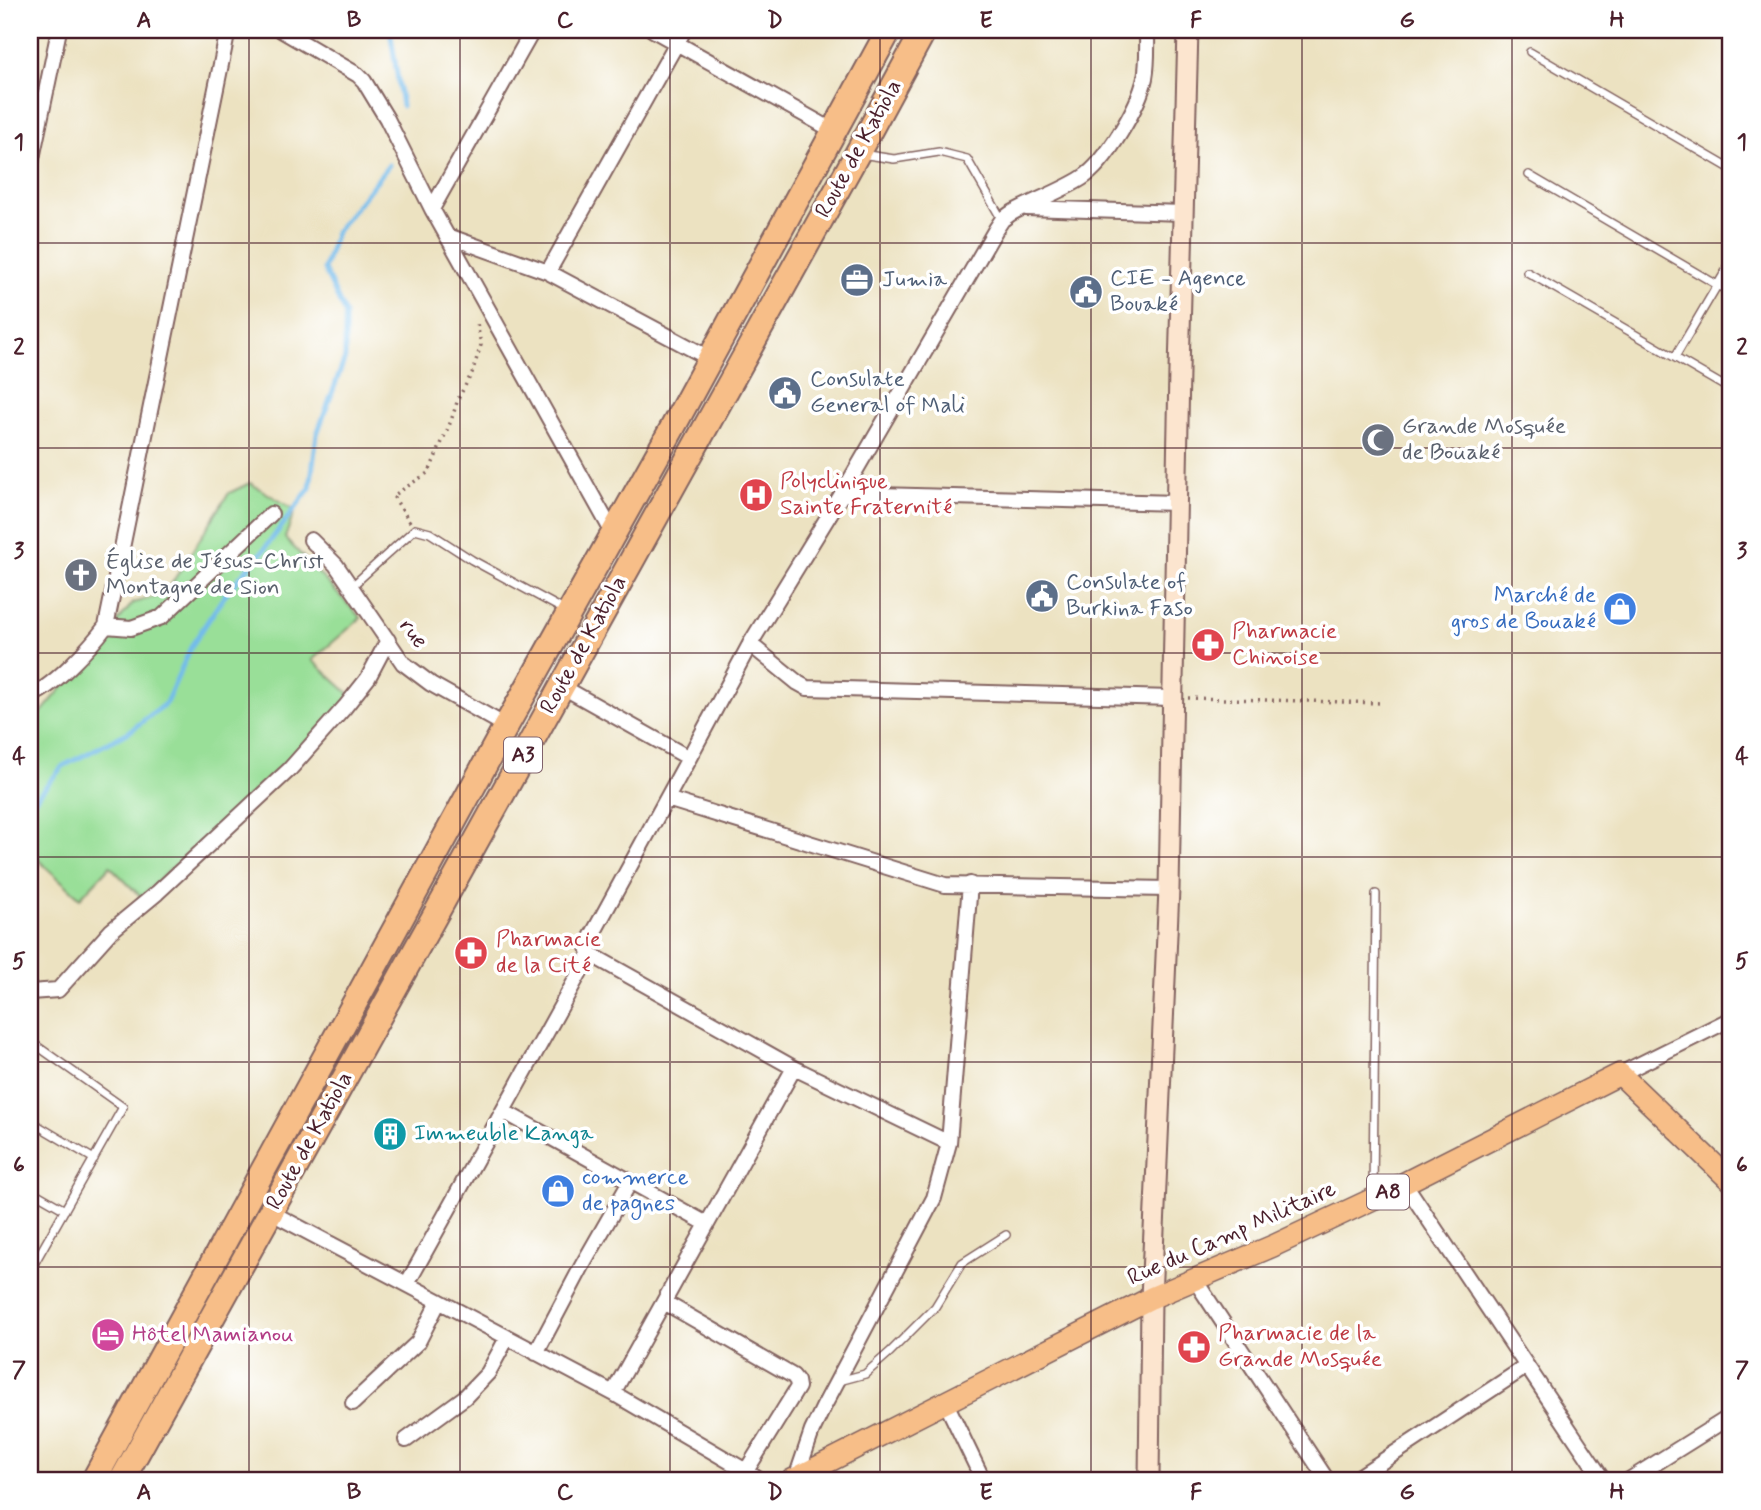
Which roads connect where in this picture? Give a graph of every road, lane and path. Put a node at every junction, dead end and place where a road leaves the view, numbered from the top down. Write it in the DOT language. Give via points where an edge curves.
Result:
graph roads {
  1 [pos="59,30"];
  2 [pos="229,30"];
  3 [pos="281,30"];
  4 [pos="533,30"];
  5 [pos="653,30"];
  6 [pos="684,30"];
  7 [pos="889,30"];
  8 [pos="923,30"];
  9 [pos="1147,30"];
  10 [pos="1188,30"];
  11 [pos="1716,30"];
  12 [pos="1731,39"];
  13 [pos="677,43"];
  14 [pos="1530,52"];
  15 [pos="834,131"];
  16 [pos="857,154"];
  17 [pos="30,168"];
  18 [pos="1731,169"];
  19 [pos="1529,175"];
  20 [pos="1021,208"];
  21 [pos="432,209"];
  22 [pos="1183,213"];
  23 [pos="1002,220"];
  24 [pos="448,236"];
  25 [pos="1731,262"];
  26 [pos="548,272"];
  27 [pos="1527,272"];
  28 [pos="1717,285"];
  29 [pos="1731,293"];
  30 [pos="475,313"];
  31 [pos="1675,357"];
  32 [pos="709,358"];
  33 [pos="1731,390"];
  34 [pos="842,494"];
  35 [pos="1177,503"];
  36 [pos="271,514"];
  37 [pos="415,530"];
  38 [pos="613,533"];
  39 [pos="311,540"];
  40 [pos="351,587"];
  41 [pos="569,613"];
  42 [pos="106,626"];
  43 [pos="388,640"];
  44 [pos="750,644"];
  45 [pos="561,686"];
  46 [pos="30,695"];
  47 [pos="1172,698"];
  48 [pos="1383,704"];
  49 [pos="506,726"];
  50 [pos="689,758"];
  51 [pos="667,799"];
  52 [pos="970,884"];
  53 [pos="1169,889"];
  54 [pos="1376,894"];
  55 [pos="590,954"];
  56 [pos="30,992"];
  57 [pos="1731,1019"];
  58 [pos="30,1041"];
  59 [pos="794,1068"];
  60 [pos="1619,1074"];
  61 [pos="503,1111"];
  62 [pos="30,1121"];
  63 [pos="948,1143"];
  64 [pos="94,1159"];
  65 [pos="1731,1181"];
  66 [pos="630,1182"];
  67 [pos="1405,1184"];
  68 [pos="30,1190"];
  69 [pos="1373,1199"];
  70 [pos="65,1210"];
  71 [pos="270,1212"];
  72 [pos="707,1224"];
  73 [pos="1006,1235"];
  74 [pos="31,1266"];
  75 [pos="1195,1280"];
  76 [pos="407,1284"];
  77 [pos="1151,1298"];
  78 [pos="439,1301"];
  79 [pos="664,1302"];
  80 [pos="507,1338"];
  81 [pos="536,1353"];
  82 [pos="1527,1366"];
  83 [pos="838,1381"];
  84 [pos="613,1393"];
  85 [pos="353,1402"];
  86 [pos="946,1403"];
  87 [pos="1731,1416"];
  88 [pos="406,1440"];
  89 [pos="746,1471"];
  90 [pos="794,1479"];
  91 [pos="94,1480"];
  92 [pos="122,1480"];
  93 [pos="759,1480"];
  94 [pos="983,1480"];
  95 [pos="1149,1480"];
  96 [pos="1327,1480"];
  97 [pos="1354,1480"];
  98 [pos="1603,1480"];
  99 [pos="1629,1480"];
  1 -- 17 [label="street"];
  2 -- 42 [label="street"];
  3 -- 21 [label="street" via="364,80"];
  4 -- 21 [label="street"];
  5 -- 13 [label="street"];
  6 -- 13 [label="street"];
  7 -- 15 [label="highway, Route de Katiola / A3"];
  8 -- 16 [label="highway, Route de Katiola / A3"];
  9 -- 20 [label="street" via="1146,76 1140,93 1100,162 1080,179"];
  10 -- 22 [label="main road"];
  11 -- 12 [label="lane"];
  13 -- 15 [label="street"];
  13 -- 26 [label="street"];
  14 -- 18 [label="lane"];
  15 -- 32 [label="highway, Route de Katiola / A3"];
  16 -- 23 [label="lane" via="894,159 939,152 967,159"];
  16 -- 45 [label="highway, Route de Katiola / A3"];
  19 -- 28 [label="lane"];
  20 -- 22 [label="street"];
  20 -- 23 [label="street"];
  21 -- 24 [label="street"];
  22 -- 35 [label="main road"];
  23 -- 34 [label="street"];
  24 -- 26 [label="street"];
  24 -- 38 [label="street"];
  25 -- 28 [label="lane"];
  26 -- 32 [label="street"];
  27 -- 31 [label="lane"];
  28 -- 29 [label="lane"];
  28 -- 31 [label="lane"];
  30 -- 37 [label="path" via="481,345 440,448 429,472 393,496"];
  31 -- 33 [label="lane"];
  32 -- 38 [label="highway, Route de Katiola / A3"];
  34 -- 35 [label="street"];
  34 -- 44 [label="street"];
  35 -- 47 [label="main road"];
  36 -- 42 [label="street" via="162,617 131,628"];
  37 -- 40 [label="lane"];
  37 -- 41 [label="lane" via="430,533"];
  38 -- 41 [label="highway, Route de Katiola / A3"];
  39 -- 40 [label="street, rue"];
  40 -- 43 [label="street, rue"];
  41 -- 49 [label="highway, Route de Katiola / A3"];
  42 -- 46 [label="street" via="60,675"];
  43 -- 49 [label="street, rue" via="403,663 431,684"];
  43 -- 56 [label="street" via="368,678 290,769 111,931 58,990"];
  44 -- 47 [label="street" via="807,688"];
  44 -- 50 [label="street"];
  45 -- 50 [label="street"];
  45 -- 71 [label="highway, Route de Katiola / A3"];
  47 -- 48 [label="path"];
  47 -- 53 [label="main road"];
  49 -- 91 [label="highway, Route de Katiola / A3"];
  50 -- 51 [label="street"];
  51 -- 52 [label="street" via="945,885"];
  51 -- 55 [label="street" via="590,939"];
  52 -- 53 [label="street"];
  52 -- 63 [label="street"];
  53 -- 77 [label="main road"];
  54 -- 69 [label="lane"];
  55 -- 59 [label="street"];
  55 -- 61 [label="street"];
  57 -- 60 [label="street, Rue du Camp Militaire"];
  58 -- 64 [label="lane" via="123,1107"];
  59 -- 63 [label="street"];
  59 -- 72 [label="street"];
  60 -- 65 [label="main road"];
  60 -- 67 [label="main road, Rue du Camp Militaire / A8"];
  61 -- 66 [label="street"];
  61 -- 76 [label="street"];
  62 -- 64 [label="lane"];
  63 -- 83 [label="street" via="934,1198"];
  64 -- 70 [label="lane"];
  66 -- 72 [label="street"];
  66 -- 81 [label="street"];
  67 -- 69 [label="main road, Rue du Camp Militaire / A8"];
  67 -- 82 [label="street"];
  68 -- 70 [label="lane"];
  69 -- 75 [label="main road, Rue du Camp Militaire / A8"];
  70 -- 74 [label="lane"];
  71 -- 76 [label="street"];
  71 -- 92 [label="highway, Route de Katiola / A3"];
  72 -- 79 [label="street"];
  73 -- 83 [label="lane" via="962,1263 935,1307 865,1374"];
  75 -- 77 [label="main road, Rue du Camp Militaire / A8"];
  75 -- 96 [label="street"];
  76 -- 78 [label="street"];
  77 -- 86 [label="main road, Rue du Camp Militaire / A8"];
  77 -- 95 [label="main road"];
  78 -- 80 [label="street"];
  78 -- 85 [label="street" via="418,1342"];
  79 -- 84 [label="street"];
  79 -- 89 [label="street" via="797,1381 798,1387"];
  80 -- 81 [label="street"];
  80 -- 88 [label="street" via="488,1373 465,1397"];
  81 -- 84 [label="street"];
  82 -- 97 [label="street"];
  82 -- 98 [label="street"];
  83 -- 90 [label="street"];
  84 -- 89 [label="street"];
  86 -- 90 [label="main road, Rue du Camp Militaire / A8"];
  86 -- 94 [label="street"];
  87 -- 99 [label="street"];
  89 -- 93 [label="street"];
}
